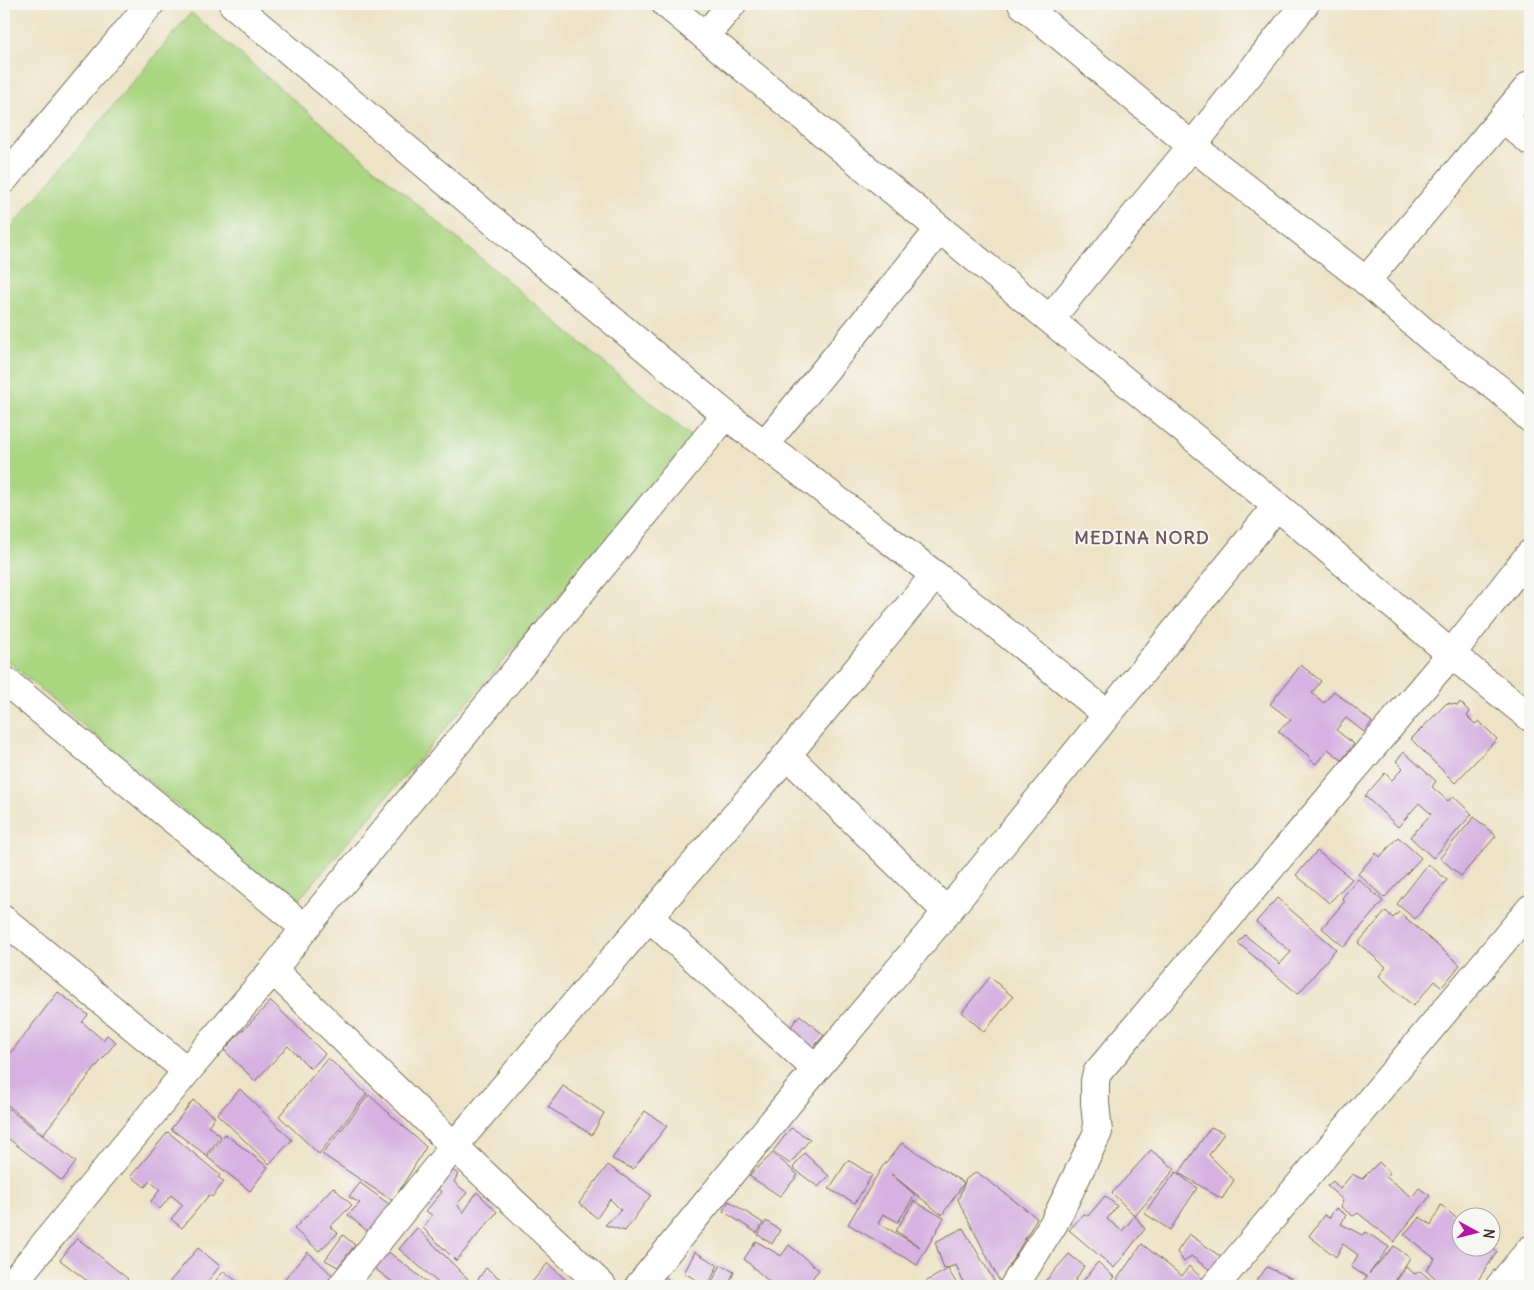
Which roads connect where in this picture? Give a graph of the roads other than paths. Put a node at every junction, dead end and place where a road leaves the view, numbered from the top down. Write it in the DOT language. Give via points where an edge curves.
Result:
graph roads {
  1 [pos="150,4"];
  2 [pos="233,4"];
  3 [pos="666,4"];
  4 [pos="732,4"];
  5 [pos="1022,4"];
  6 [pos="1304,4"];
  7 [pos="705,36"];
  8 [pos="1530,84"];
  9 [pos="1503,118"];
  10 [pos="1530,141"];
  11 [pos="1192,146"];
  12 [pos="4,179"];
  13 [pos="940,229"];
  14 [pos="1366,281"];
  15 [pos="1050,319"];
  16 [pos="726,415"];
  17 [pos="1530,418"];
  18 [pos="765,444"];
  19 [pos="1277,506"];
  20 [pos="1530,554"];
  21 [pos="935,574"];
  22 [pos="1451,654"];
  23 [pos="4,680"];
  24 [pos="1107,714"];
  25 [pos="1530,716"];
  26 [pos="787,755"];
  27 [pos="1530,909"];
  28 [pos="946,912"];
  29 [pos="650,918"];
  30 [pos="4,920"];
  31 [pos="305,928"];
  32 [pos="273,970"];
  33 [pos="816,1069"];
  34 [pos="187,1071"];
  35 [pos="454,1146"];
  36 [pos="1529,1253"];
  37 [pos="11,1283"];
  38 [pos="342,1286"];
  39 [pos="602,1286"];
  40 [pos="639,1286"];
  41 [pos="1014,1286"];
  42 [pos="1216,1286"];
  43 [pos="1500,1286"];
  1 -- 12 [label="street"];
  2 -- 16 [label="street"];
  3 -- 7 [label="street"];
  4 -- 7 [label="street"];
  5 -- 11 [label="street"];
  6 -- 11 [label="street"];
  7 -- 13 [label="street"];
  8 -- 9 [label="street"];
  9 -- 10 [label="street"];
  9 -- 14 [label="street"];
  11 -- 14 [label="street"];
  11 -- 15 [label="street"];
  13 -- 15 [label="street"];
  13 -- 18 [label="street"];
  14 -- 17 [label="street"];
  15 -- 19 [label="street"];
  16 -- 18 [label="street"];
  16 -- 31 [label="street"];
  18 -- 21 [label="street"];
  19 -- 22 [label="street"];
  19 -- 24 [label="street"];
  20 -- 22 [label="street"];
  21 -- 24 [label="street"];
  21 -- 26 [label="street"];
  22 -- 25 [label="street"];
  22 -- 41 [label="street" via="1097,1072 1095,1103 1098,1132 1054,1222"];
  23 -- 31 [label="street"];
  24 -- 28 [label="street"];
  26 -- 28 [label="street"];
  26 -- 29 [label="street"];
  27 -- 42 [label="street"];
  28 -- 33 [label="street"];
  29 -- 33 [label="street"];
  29 -- 35 [label="street"];
  30 -- 34 [label="street"];
  31 -- 32 [label="street"];
  32 -- 34 [label="street"];
  32 -- 35 [label="street"];
  33 -- 40 [label="street"];
  34 -- 37 [label="street"];
  35 -- 38 [label="street"];
  35 -- 39 [label="street"];
  36 -- 43 [label="street"];
}
